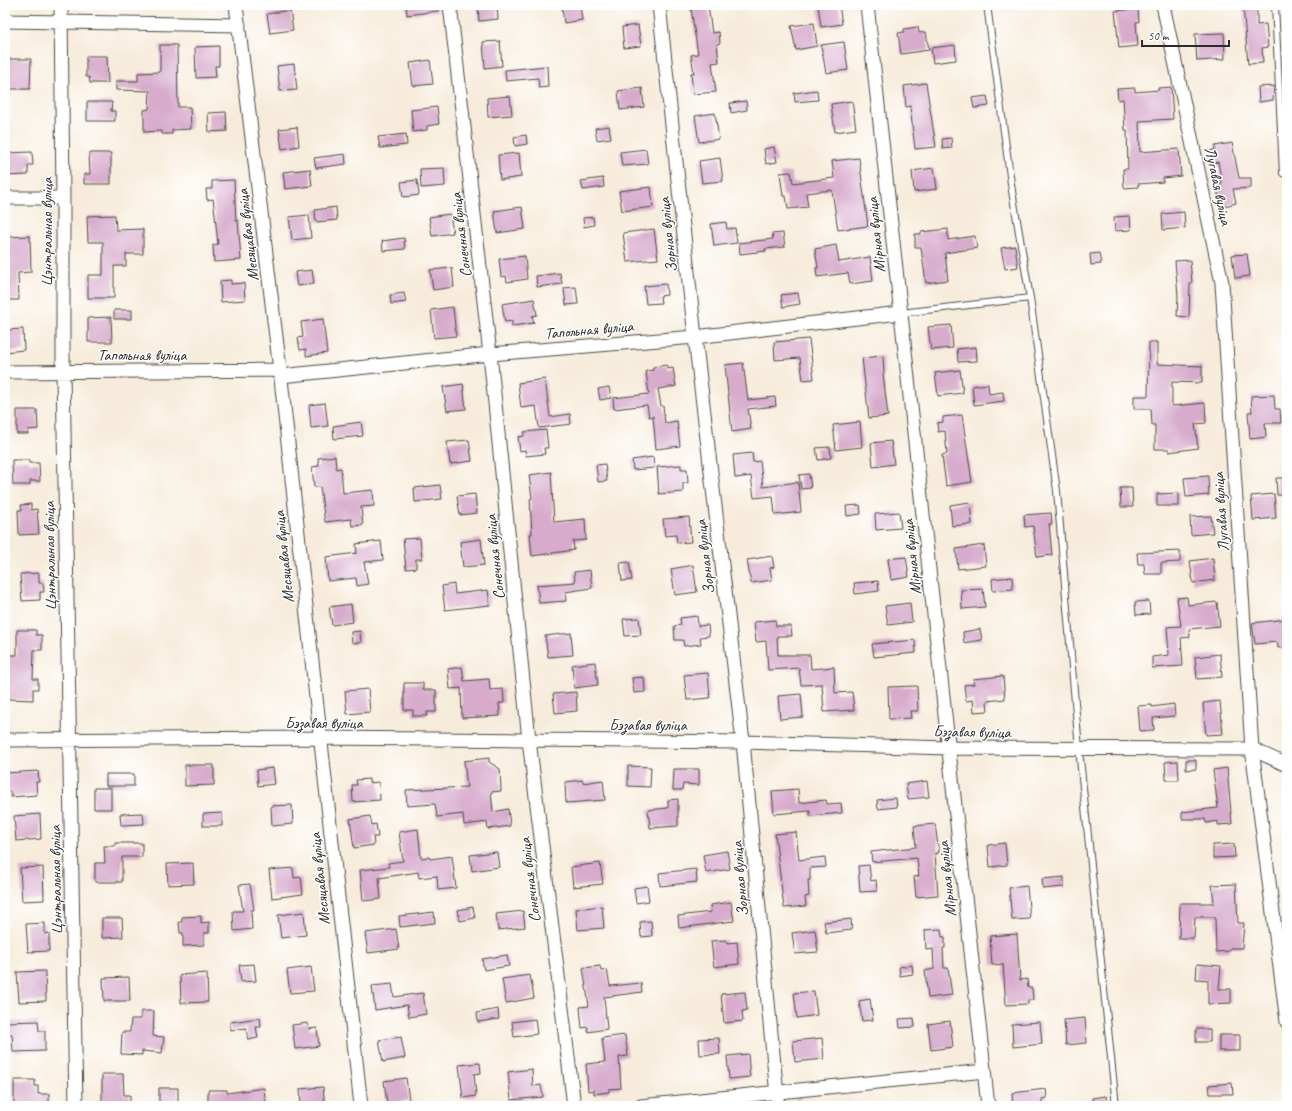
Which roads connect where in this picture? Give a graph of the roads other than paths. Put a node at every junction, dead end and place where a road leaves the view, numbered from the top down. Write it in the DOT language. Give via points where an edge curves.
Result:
graph roads {
  1 [pos="60,5"];
  2 [pos="236,5"];
  3 [pos="450,5"];
  4 [pos="659,5"];
  5 [pos="867,5"];
  6 [pos="987,5"];
  7 [pos="1163,5"];
  8 [pos="1275,5"];
  9 [pos="5,21"];
  10 [pos="61,22"];
  11 [pos="238,25"];
  12 [pos="1284,173"];
  13 [pos="5,198"];
  14 [pos="63,198"];
  15 [pos="1030,298"];
  16 [pos="900,313"];
  17 [pos="695,337"];
  18 [pos="490,354"];
  19 [pos="5,372"];
  20 [pos="63,372"];
  21 [pos="280,373"];
  22 [pos="320,738"];
  23 [pos="5,740"];
  24 [pos="529,740"];
  25 [pos="70,741"];
  26 [pos="743,742"];
  27 [pos="949,748"];
  28 [pos="1079,749"];
  29 [pos="1252,749"];
  30 [pos="1287,765"];
  31 [pos="1287,1022"];
  32 [pos="985,1071"];
  33 [pos="776,1092"];
  34 [pos="76,1106"];
  35 [pos="362,1106"];
  36 [pos="574,1106"];
  37 [pos="641,1106"];
  38 [pos="778,1106"];
  39 [pos="988,1106"];
  40 [pos="1116,1106"];
  1 -- 10 [label="street, Цэнтральная вуліца"];
  2 -- 11 [label="street, Месяцавая вуліца"];
  3 -- 18 [label="street, Сонечная вуліца"];
  4 -- 17 [label="street, Зорная вуліца"];
  5 -- 16 [label="street, Мірная вуліца"];
  6 -- 15 [label="lane" via="1012,191"];
  7 -- 29 [label="street, Лугавая вуліца" via="1222,283"];
  8 -- 12 [label="lane"];
  9 -- 10 [label="street"];
  10 -- 11 [label="street"];
  10 -- 14 [label="street, Цэнтральная вуліца"];
  11 -- 21 [label="street, Месяцавая вуліца"];
  13 -- 14 [label="street"];
  14 -- 20 [label="street, Цэнтральная вуліца"];
  15 -- 16 [label="lane"];
  15 -- 28 [label="lane" via="1057,491"];
  16 -- 17 [label="street, Тапольная вуліца"];
  16 -- 27 [label="street, Мірная вуліца"];
  17 -- 18 [label="street, Тапольная вуліца"];
  17 -- 26 [label="street, Зорная вуліца"];
  18 -- 21 [label="street, Тапольная вуліца"];
  18 -- 24 [label="street, Сонечная вуліца"];
  19 -- 20 [label="street, Тапольная вуліца"];
  20 -- 21 [label="street, Тапольная вуліца"];
  20 -- 25 [label="street, Цэнтральная вуліца"];
  21 -- 22 [label="street, Месяцавая вуліца"];
  22 -- 24 [label="street, Бэзавая вуліца"];
  22 -- 25 [label="street, Бэзавая вуліца"];
  22 -- 35 [label="street, Месяцавая вуліца"];
  23 -- 25 [label="street, Бэзавая вуліца"];
  24 -- 26 [label="street, Бэзавая вуліца"];
  24 -- 36 [label="street, Сонечная вуліца"];
  25 -- 34 [label="street, Цэнтральная вуліца"];
  26 -- 27 [label="street, Бэзавая вуліца"];
  26 -- 33 [label="street, Зорная вуліца"];
  27 -- 28 [label="street, Бэзавая вуліца"];
  27 -- 32 [label="street, Мірная вуліца"];
  28 -- 29 [label="street, Бэзавая вуліца"];
  28 -- 40 [label="lane"];
  29 -- 30 [label="street, Бэзавая вуліца"];
  29 -- 31 [label="street, Лугавая вуліца"];
  32 -- 33 [label="street"];
  32 -- 39 [label="street, Мірная вуліца"];
  33 -- 37 [label="street"];
  33 -- 38 [label="street, Зорная вуліца"];
}
